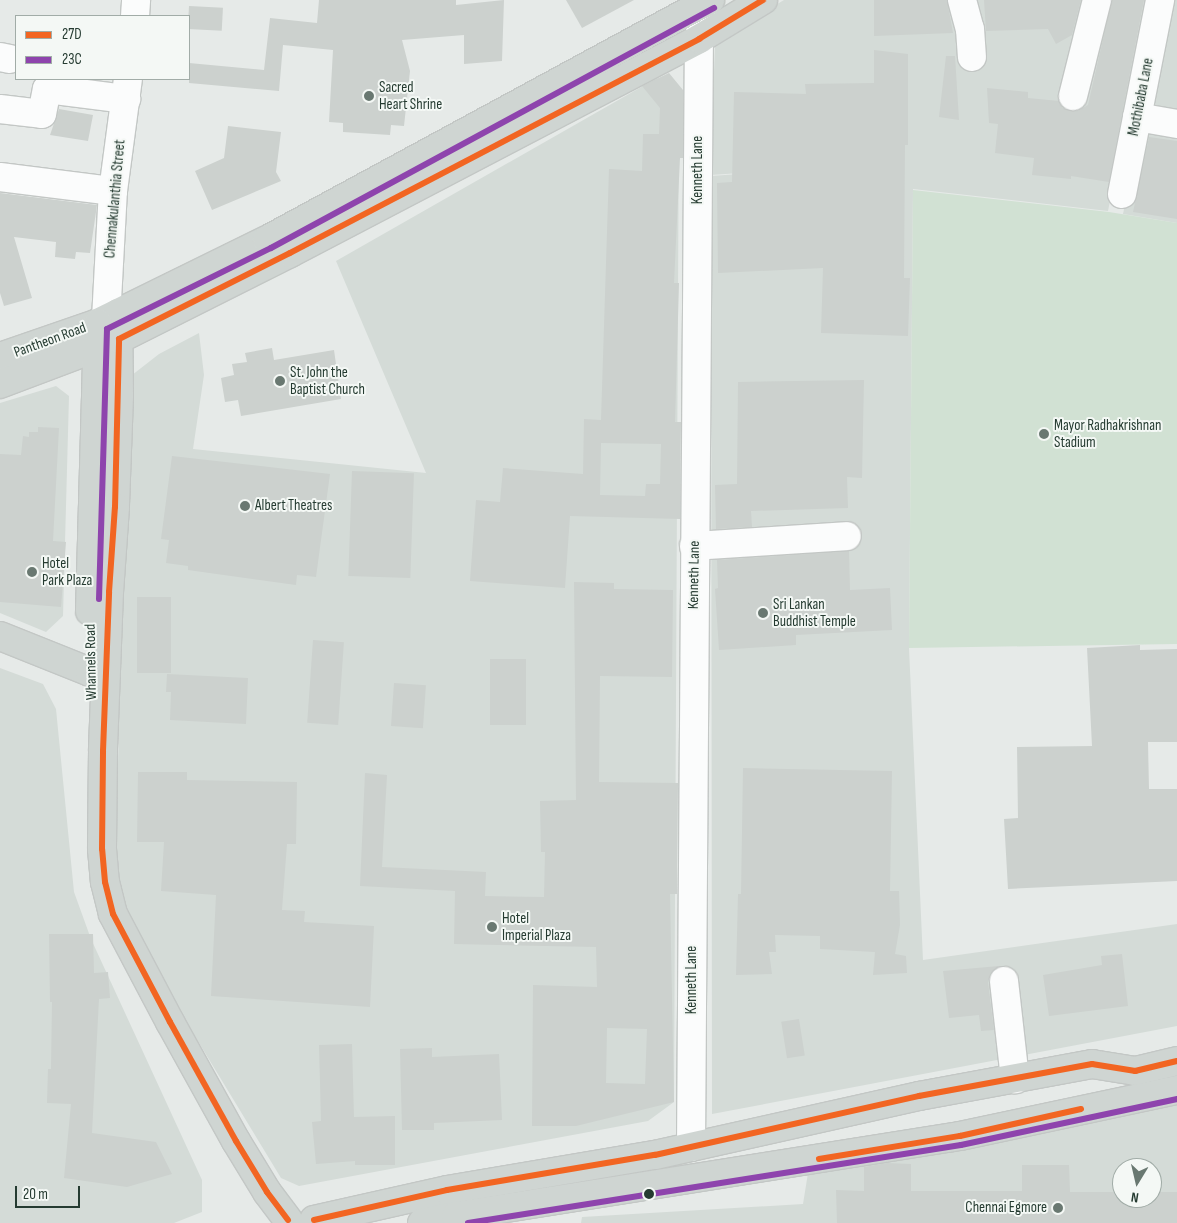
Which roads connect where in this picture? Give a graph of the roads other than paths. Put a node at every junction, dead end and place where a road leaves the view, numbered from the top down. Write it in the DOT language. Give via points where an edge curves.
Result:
graph roads {
  1 [pos="136,0"];
  2 [pos="763,0"];
  3 [pos="962,0"];
  4 [pos="1097,0"];
  5 [pos="1160,0"];
  6 [pos="707,2"];
  7 [pos="135,15"];
  8 [pos="699,39"];
  9 [pos="972,57"];
  10 [pos="127,89"];
  11 [pos="1073,96"];
  12 [pos="0,109"];
  13 [pos="1137,117"];
  14 [pos="1177,124"];
  15 [pos="0,177"];
  16 [pos="113,191"];
  17 [pos="1122,194"];
  18 [pos="108,328"];
  19 [pos="0,358"];
  20 [pos="0,384"];
  21 [pos="847,536"];
  22 [pos="694,546"];
  23 [pos="0,636"];
  24 [pos="98,674"];
  25 [pos="1004,981"];
  26 [pos="1177,1061"];
  27 [pos="1015,1079"];
  28 [pos="1177,1090"];
  29 [pos="691,1147"];
  30 [pos="297,1222"];
  31 [pos="422,1223"];
  1 -- 7 [label="street"];
  2 -- 8 [label="main road, Pantheon Road"];
  3 -- 9 [label="street" via="970,29"];
  4 -- 11 [label="street"];
  5 -- 13 [label="street, Mothibaba Lane"];
  6 -- 8 [label="street, Kenneth Lane"];
  6 -- 18 [label="main road, Pantheon Road"];
  8 -- 18 [label="main road, Pantheon Road" via="290,253"];
  8 -- 22 [label="street, Kenneth Lane"];
  10 -- 12 [label="street" via="47,89 42,114"];
  10 -- 16 [label="street, Chennakulanthia Street"];
  13 -- 14 [label="street"];
  13 -- 17 [label="street, Mothibaba Lane"];
  15 -- 16 [label="street"];
  16 -- 18 [label="street, Chennakulanthia Street"];
  18 -- 19 [label="main road, Pantheon Road"];
  18 -- 20 [label="main road, Pantheon Road"];
  18 -- 24 [label="main road, Whannels Road" via="116,498"];
  21 -- 22 [label="street"];
  22 -- 29 [label="street, Kenneth Lane"];
  23 -- 24 [label="main road"];
  24 -- 30 [label="main road, Whannels Road" via="94,869 104,909 164,1031 256,1193"];
  25 -- 27 [label="street"];
  26 -- 27 [label="main road" via="1135,1071 1092,1064"];
  27 -- 29 [label="main road" via="919,1096"];
  28 -- 31 [label="main road" via="960,1136"];
  29 -- 30 [label="main road" via="447,1190"];
}
